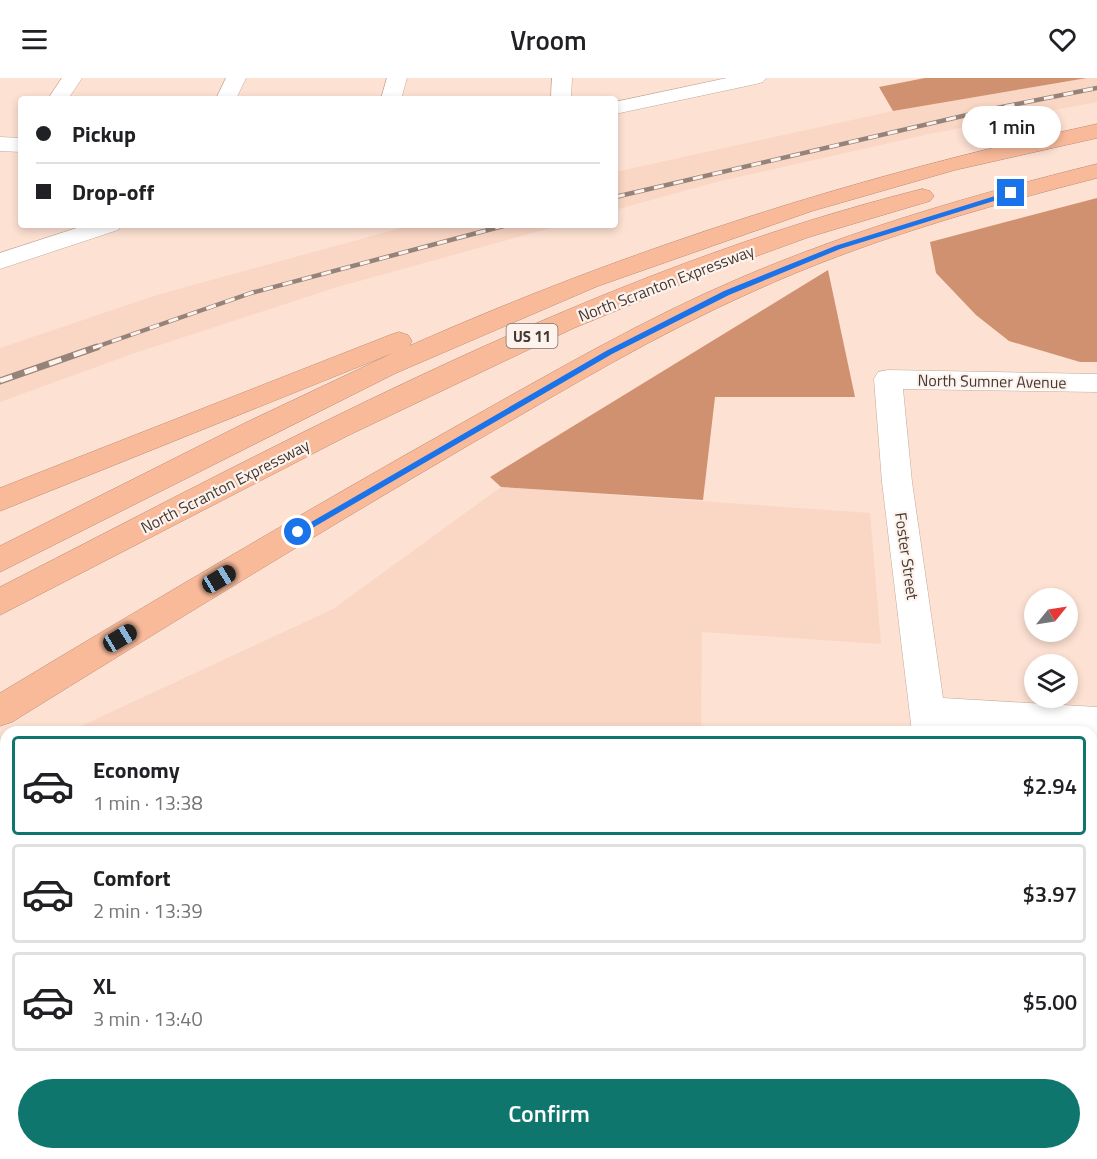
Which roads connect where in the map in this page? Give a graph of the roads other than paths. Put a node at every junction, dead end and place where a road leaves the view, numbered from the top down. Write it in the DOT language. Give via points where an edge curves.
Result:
graph roads {
  1 [pos="72,78"];
  2 [pos="236,78"];
  3 [pos="397,78"];
  4 [pos="562,78"];
  5 [pos="756,78"];
  6 [pos="717,81"];
  7 [pos="60,96"];
  8 [pos="227,96"];
  9 [pos="392,96"];
  10 [pos="561,96"];
  11 [pos="618,107"];
  12 [pos="1097,131"];
  13 [pos="0,144"];
  14 [pos="18,145"];
  15 [pos="1097,154"];
  16 [pos="1097,171"];
  17 [pos="101,228"];
  18 [pos="701,238"];
  19 [pos="0,261"];
  20 [pos="888,378"];
  21 [pos="1097,383"];
  22 [pos="0,500"];
  23 [pos="0,560"];
  24 [pos="0,602"];
  25 [pos="0,711"];
  26 [pos="929,723"];
  27 [pos="1097,723"];
  1 -- 7 [label="street"];
  2 -- 8 [label="street"];
  3 -- 9 [label="street"];
  4 -- 10 [label="street"];
  5 -- 6 [label="street"];
  6 -- 11 [label="street"];
  12 -- 18 [label="highway, North Scranton Expressway / US 11" via="883,182"];
  13 -- 14 [label="street"];
  15 -- 24 [label="highway, North Scranton Expressway / US 11" via="873,210 631,294 436,379"];
  16 -- 25 [label="highway" via="952,209 837,247 667,322 397,473"];
  17 -- 19 [label="street"];
  18 -- 22 [label="highway" via="378,349"];
  18 -- 23 [label="highway, North Scranton Expressway / US 11" via="516,310 413,356"];
  20 -- 21 [label="street, North Sumner Avenue"];
  20 -- 26 [label="street, Foster Street" via="897,482"];
  26 -- 27 [label="street"];
}
